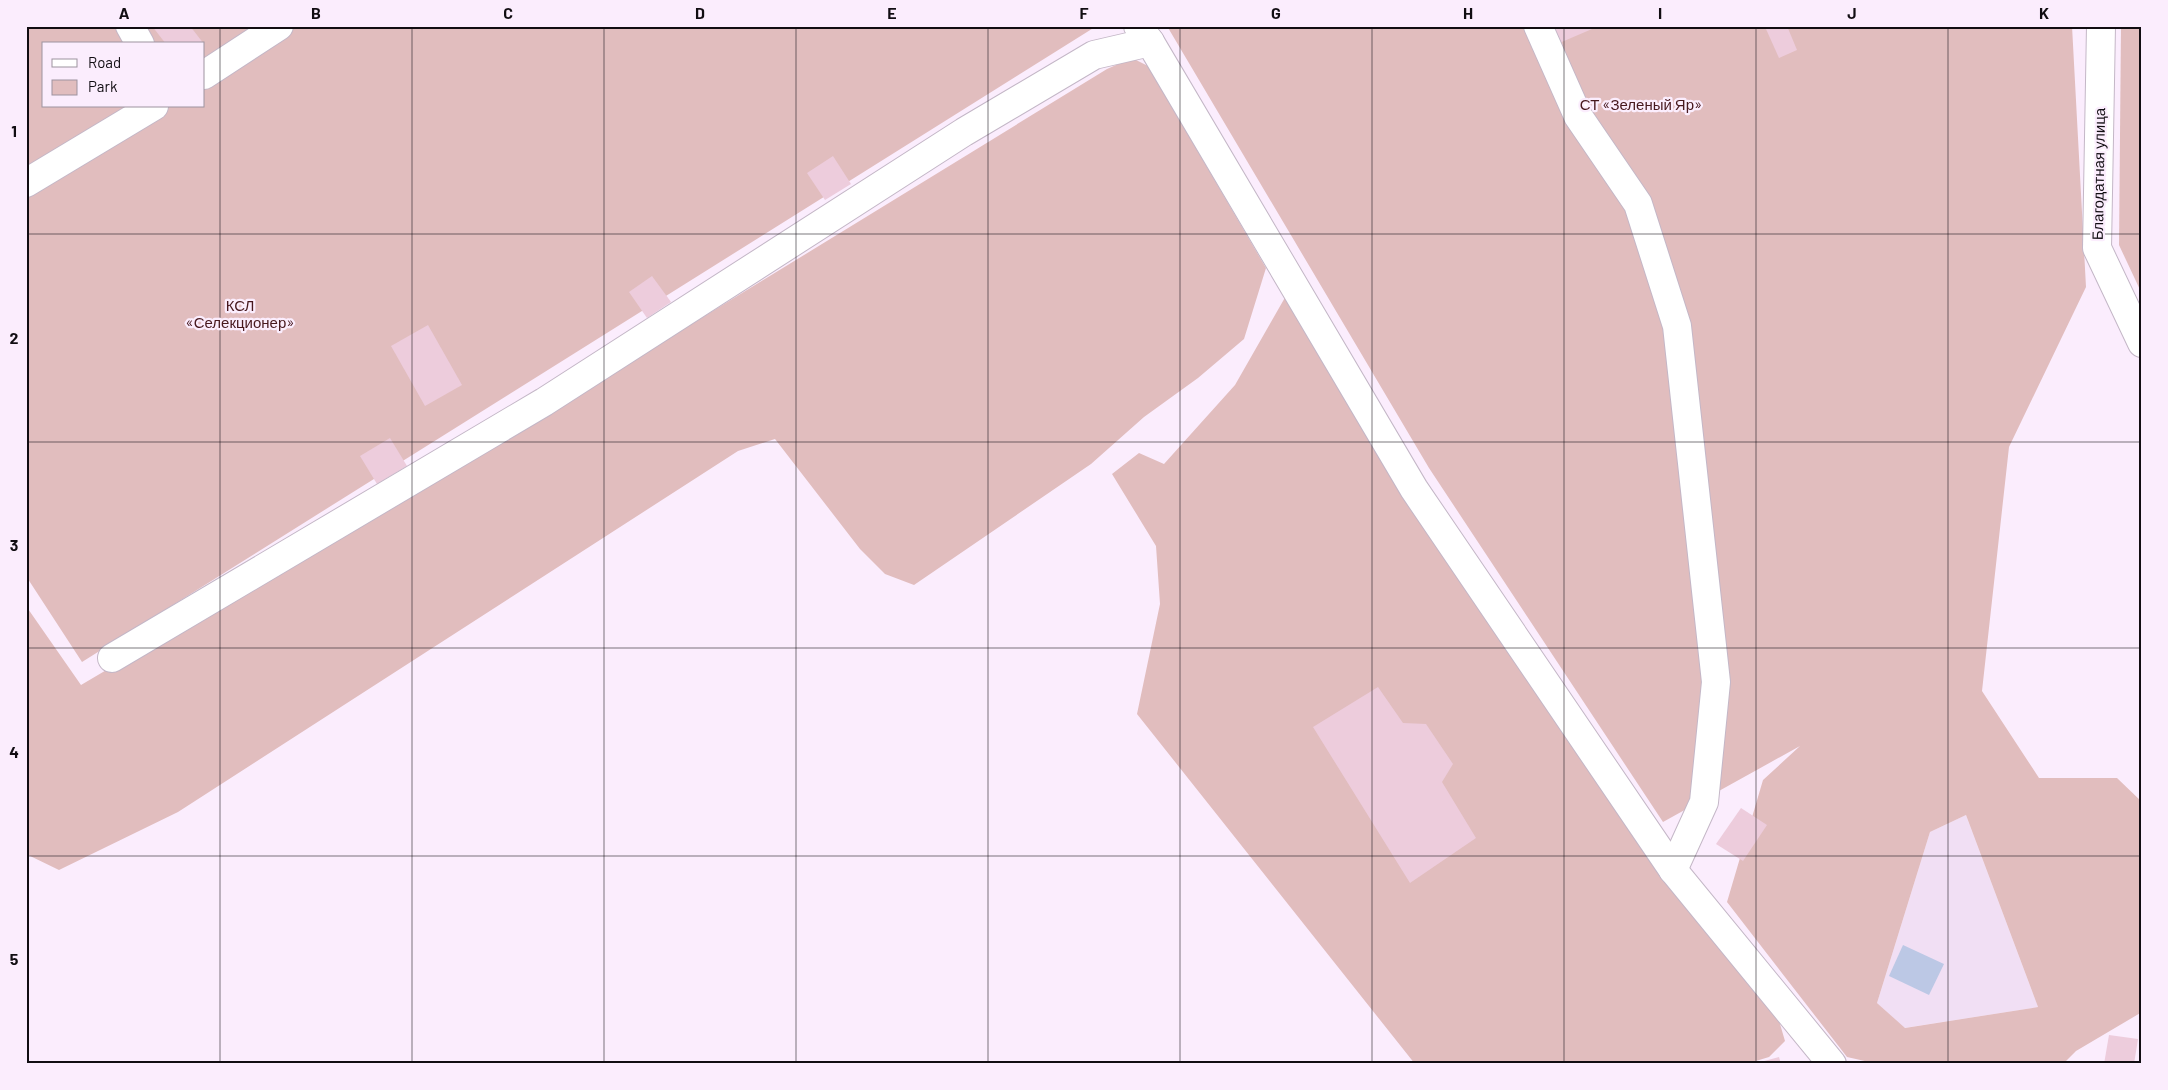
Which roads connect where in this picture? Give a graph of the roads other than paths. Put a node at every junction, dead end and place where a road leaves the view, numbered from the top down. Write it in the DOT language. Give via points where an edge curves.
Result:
graph roads {
  1 [pos="130,26"];
  2 [pos="279,26"];
  3 [pos="1538,26"];
  4 [pos="2101,26"];
  5 [pos="1144,34"];
  6 [pos="139,42"];
  7 [pos="205,74"];
  8 [pos="151,108"];
  9 [pos="26,183"];
  10 [pos="2142,343"];
  11 [pos="112,658"];
  12 [pos="1673,870"];
  13 [pos="1832,1064"];
  1 -- 6 [label="street"];
  2 -- 7 [label="street"];
  3 -- 12 [label="street" via="1578,116 1638,204 1678,326 1716,682 1704,802"];
  4 -- 10 [label="street, Благодатная улица" via="2097,248"];
  5 -- 11 [label="street" via="1094,55 964,132 544,402"];
  5 -- 12 [label="street" via="1414,489"];
  8 -- 9 [label="street"];
  12 -- 13 [label="street"];
}
